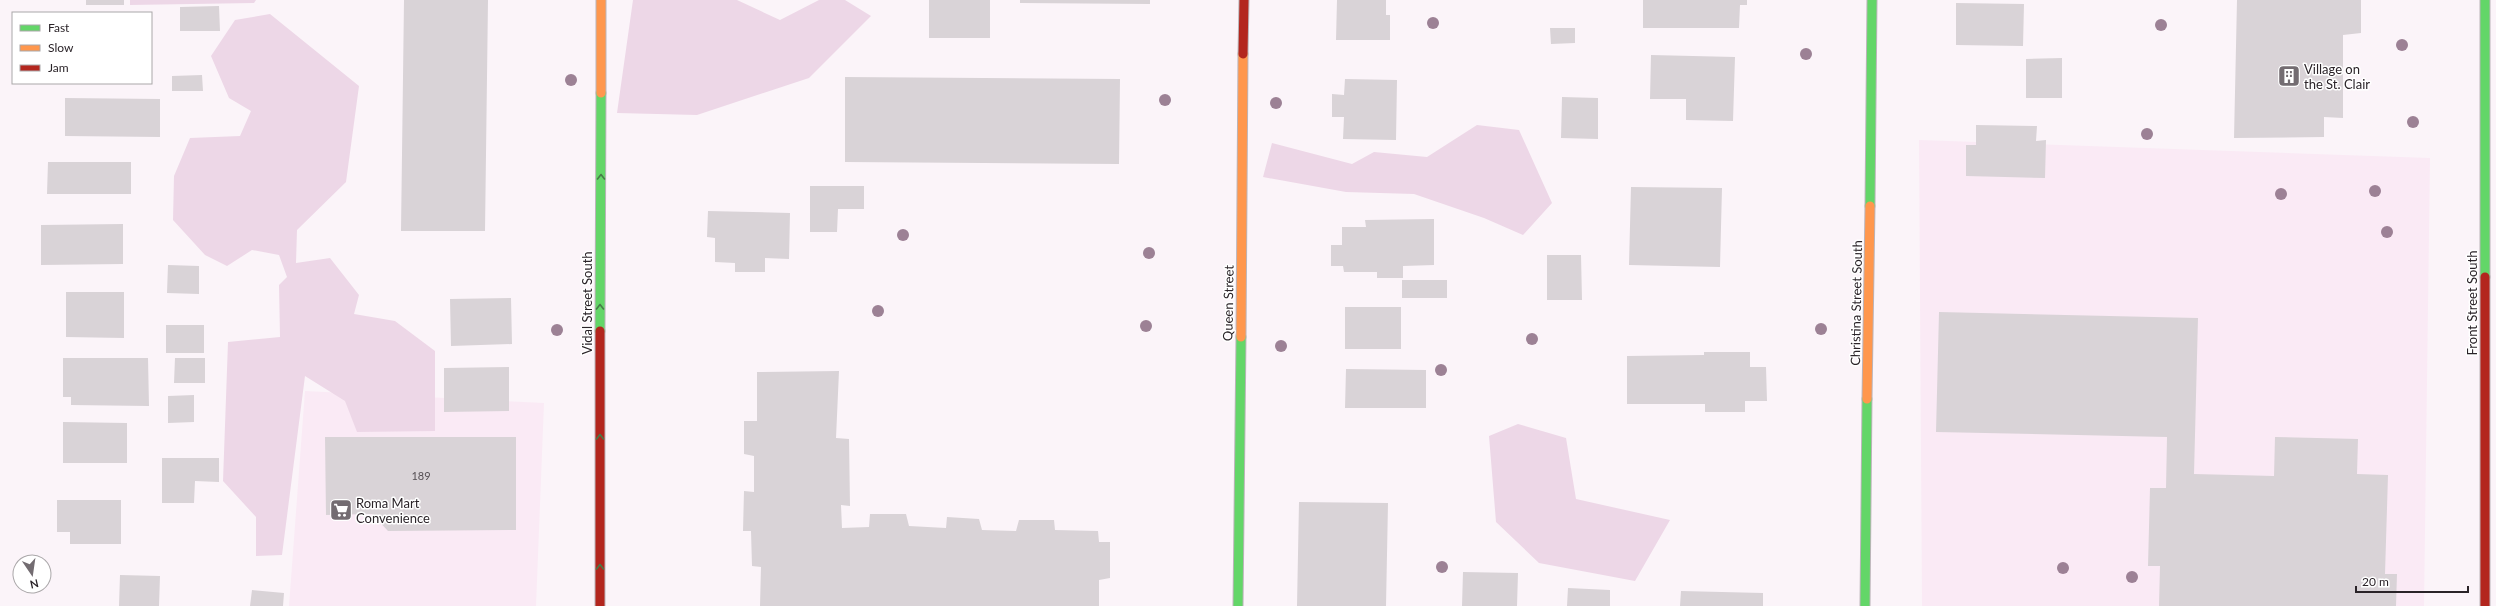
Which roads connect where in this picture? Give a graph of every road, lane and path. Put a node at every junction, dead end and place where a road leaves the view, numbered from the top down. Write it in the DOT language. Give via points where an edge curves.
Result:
graph roads {
  1 [pos="601,0"];
  2 [pos="1244,0"];
  3 [pos="1872,0"];
  4 [pos="2485,0"];
  5 [pos="600,606"];
  6 [pos="1238,606"];
  7 [pos="1865,606"];
  8 [pos="2485,606"];
  5 -- 1 [label="street, Vidal Street South, one-way"];
  2 -- 6 [label="street, Queen Street"];
  3 -- 7 [label="street, Christina Street South"];
  4 -- 8 [label="street, Front Street South"];
}
